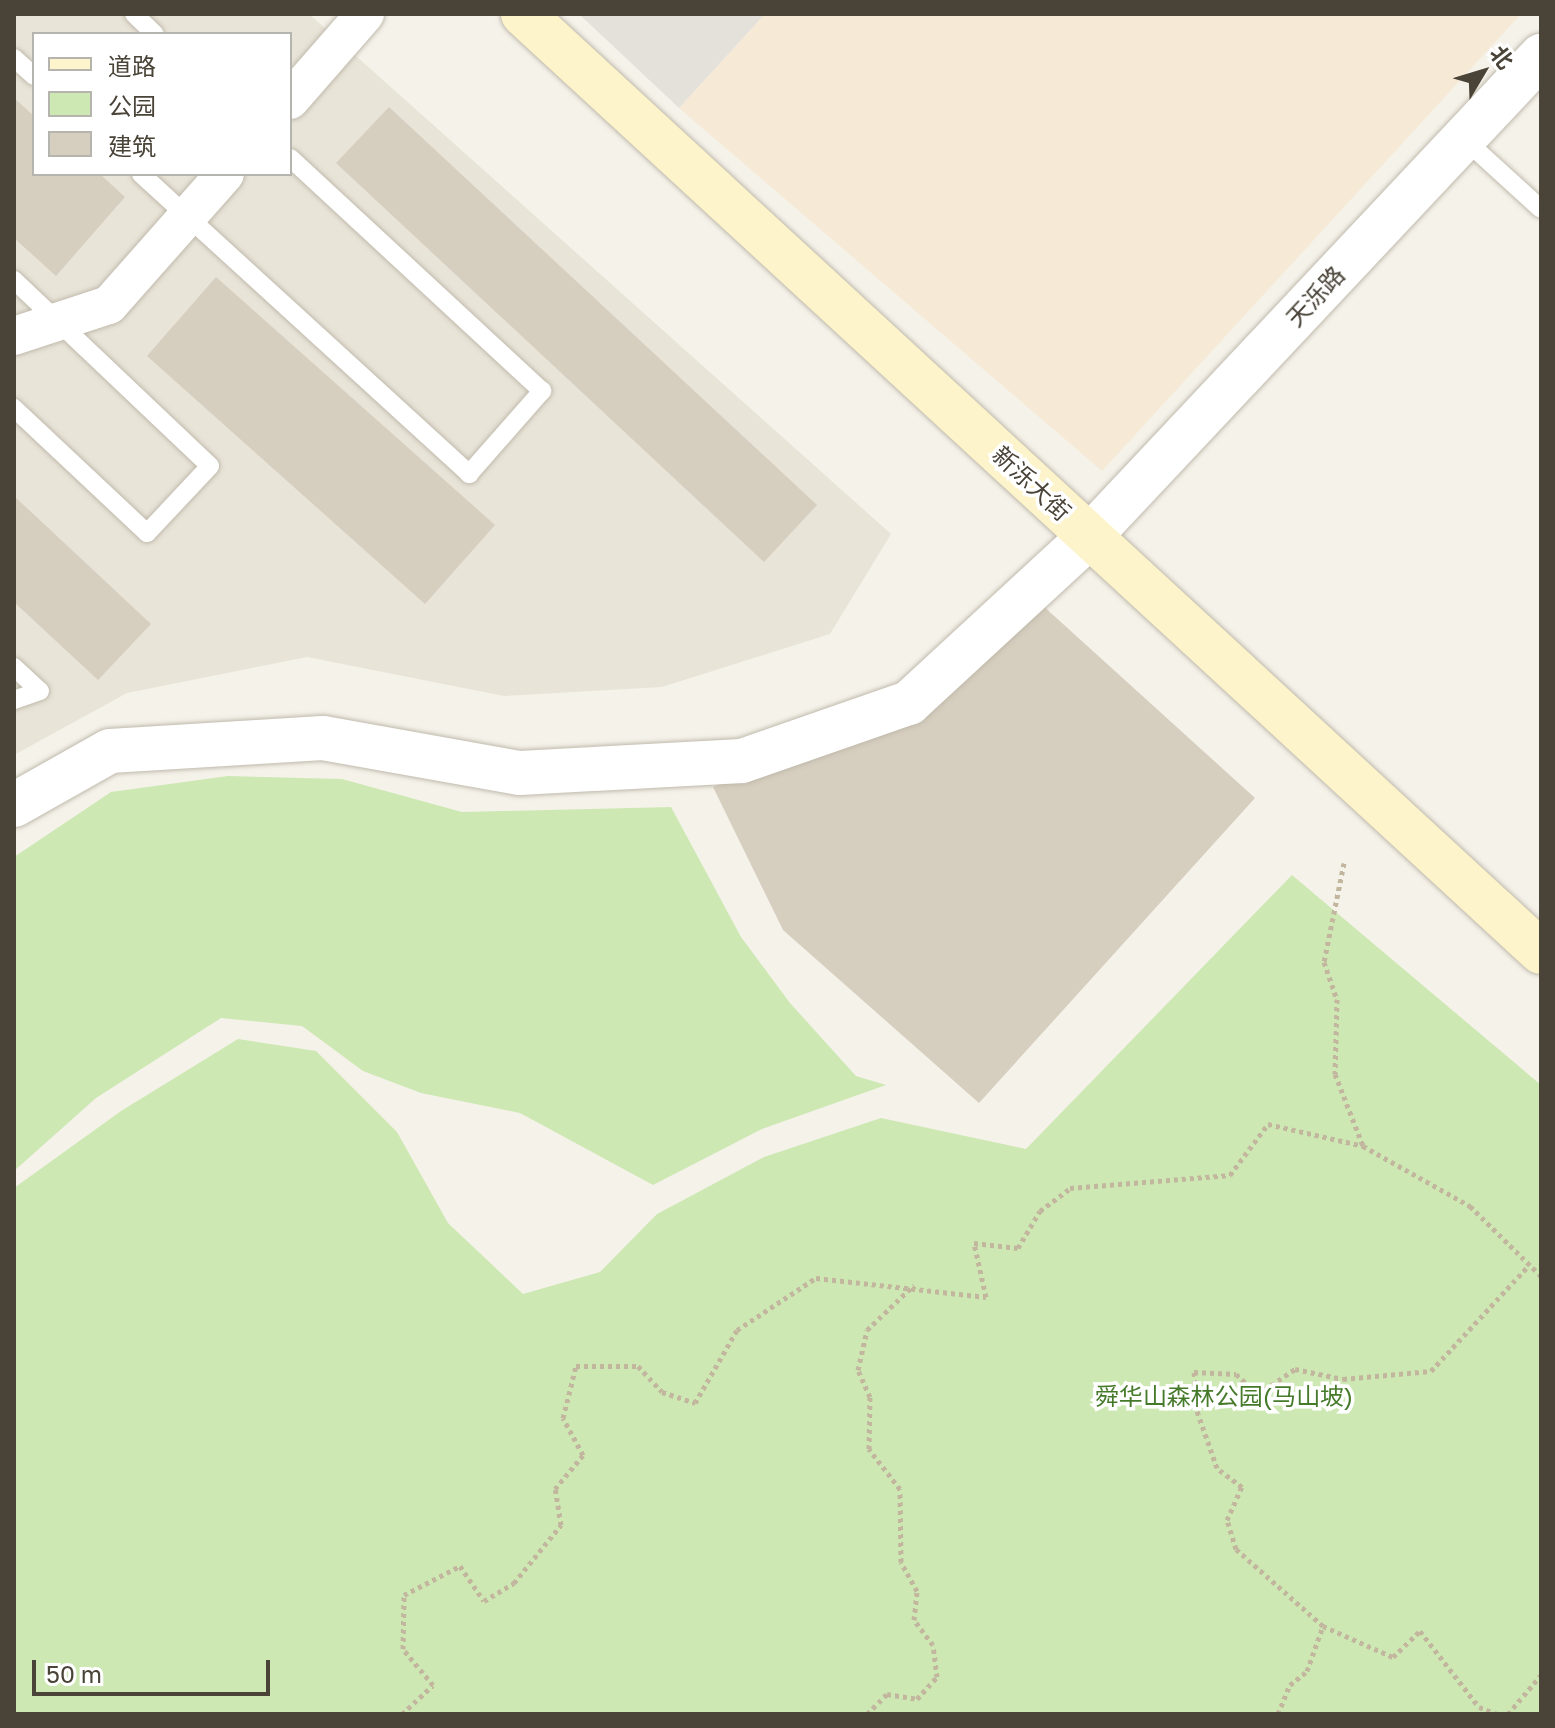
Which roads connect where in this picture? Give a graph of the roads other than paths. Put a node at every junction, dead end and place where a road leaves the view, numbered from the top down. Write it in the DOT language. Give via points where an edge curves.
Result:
graph roads {
  1 [pos="134,14"];
  2 [pos="365,14"];
  3 [pos="523,14"];
  4 [pos="153,32"];
  5 [pos="1541,56"];
  6 [pos="14,58"];
  7 [pos="32,74"];
  8 [pos="292,98"];
  9 [pos="1463,138"];
  10 [pos="292,160"];
  11 [pos="143,176"];
  12 [pos="223,176"];
  13 [pos="1541,209"];
  14 [pos="187,216"];
  15 [pos="14,280"];
  16 [pos="58,322"];
  17 [pos="14,336"];
  18 [pos="14,408"];
  19 [pos="1090,536"];
  20 [pos="14,667"];
  21 [pos="14,700"];
  22 [pos="14,805"];
  23 [pos="1541,952"];
  1 -- 4 [label="lane"];
  2 -- 8 [label="street"];
  3 -- 19 [label="main road, 新泺大街"];
  5 -- 9 [label="street, 天泺路"];
  6 -- 7 [label="lane"];
  9 -- 13 [label="lane"];
  9 -- 19 [label="street, 天泺路"];
  10 -- 14 [label="lane" via="542,391 469,474"];
  11 -- 14 [label="lane"];
  12 -- 14 [label="street"];
  14 -- 16 [label="street" via="109,305"];
  15 -- 16 [label="lane"];
  16 -- 17 [label="street"];
  16 -- 18 [label="lane" via="210,466 147,533"];
  19 -- 22 [label="street, 天泺路" via="909,703 742,761 520,773 323,738 110,751"];
  19 -- 23 [label="main road, 新泺大街"];
  20 -- 21 [label="lane" via="40,691"];
}
